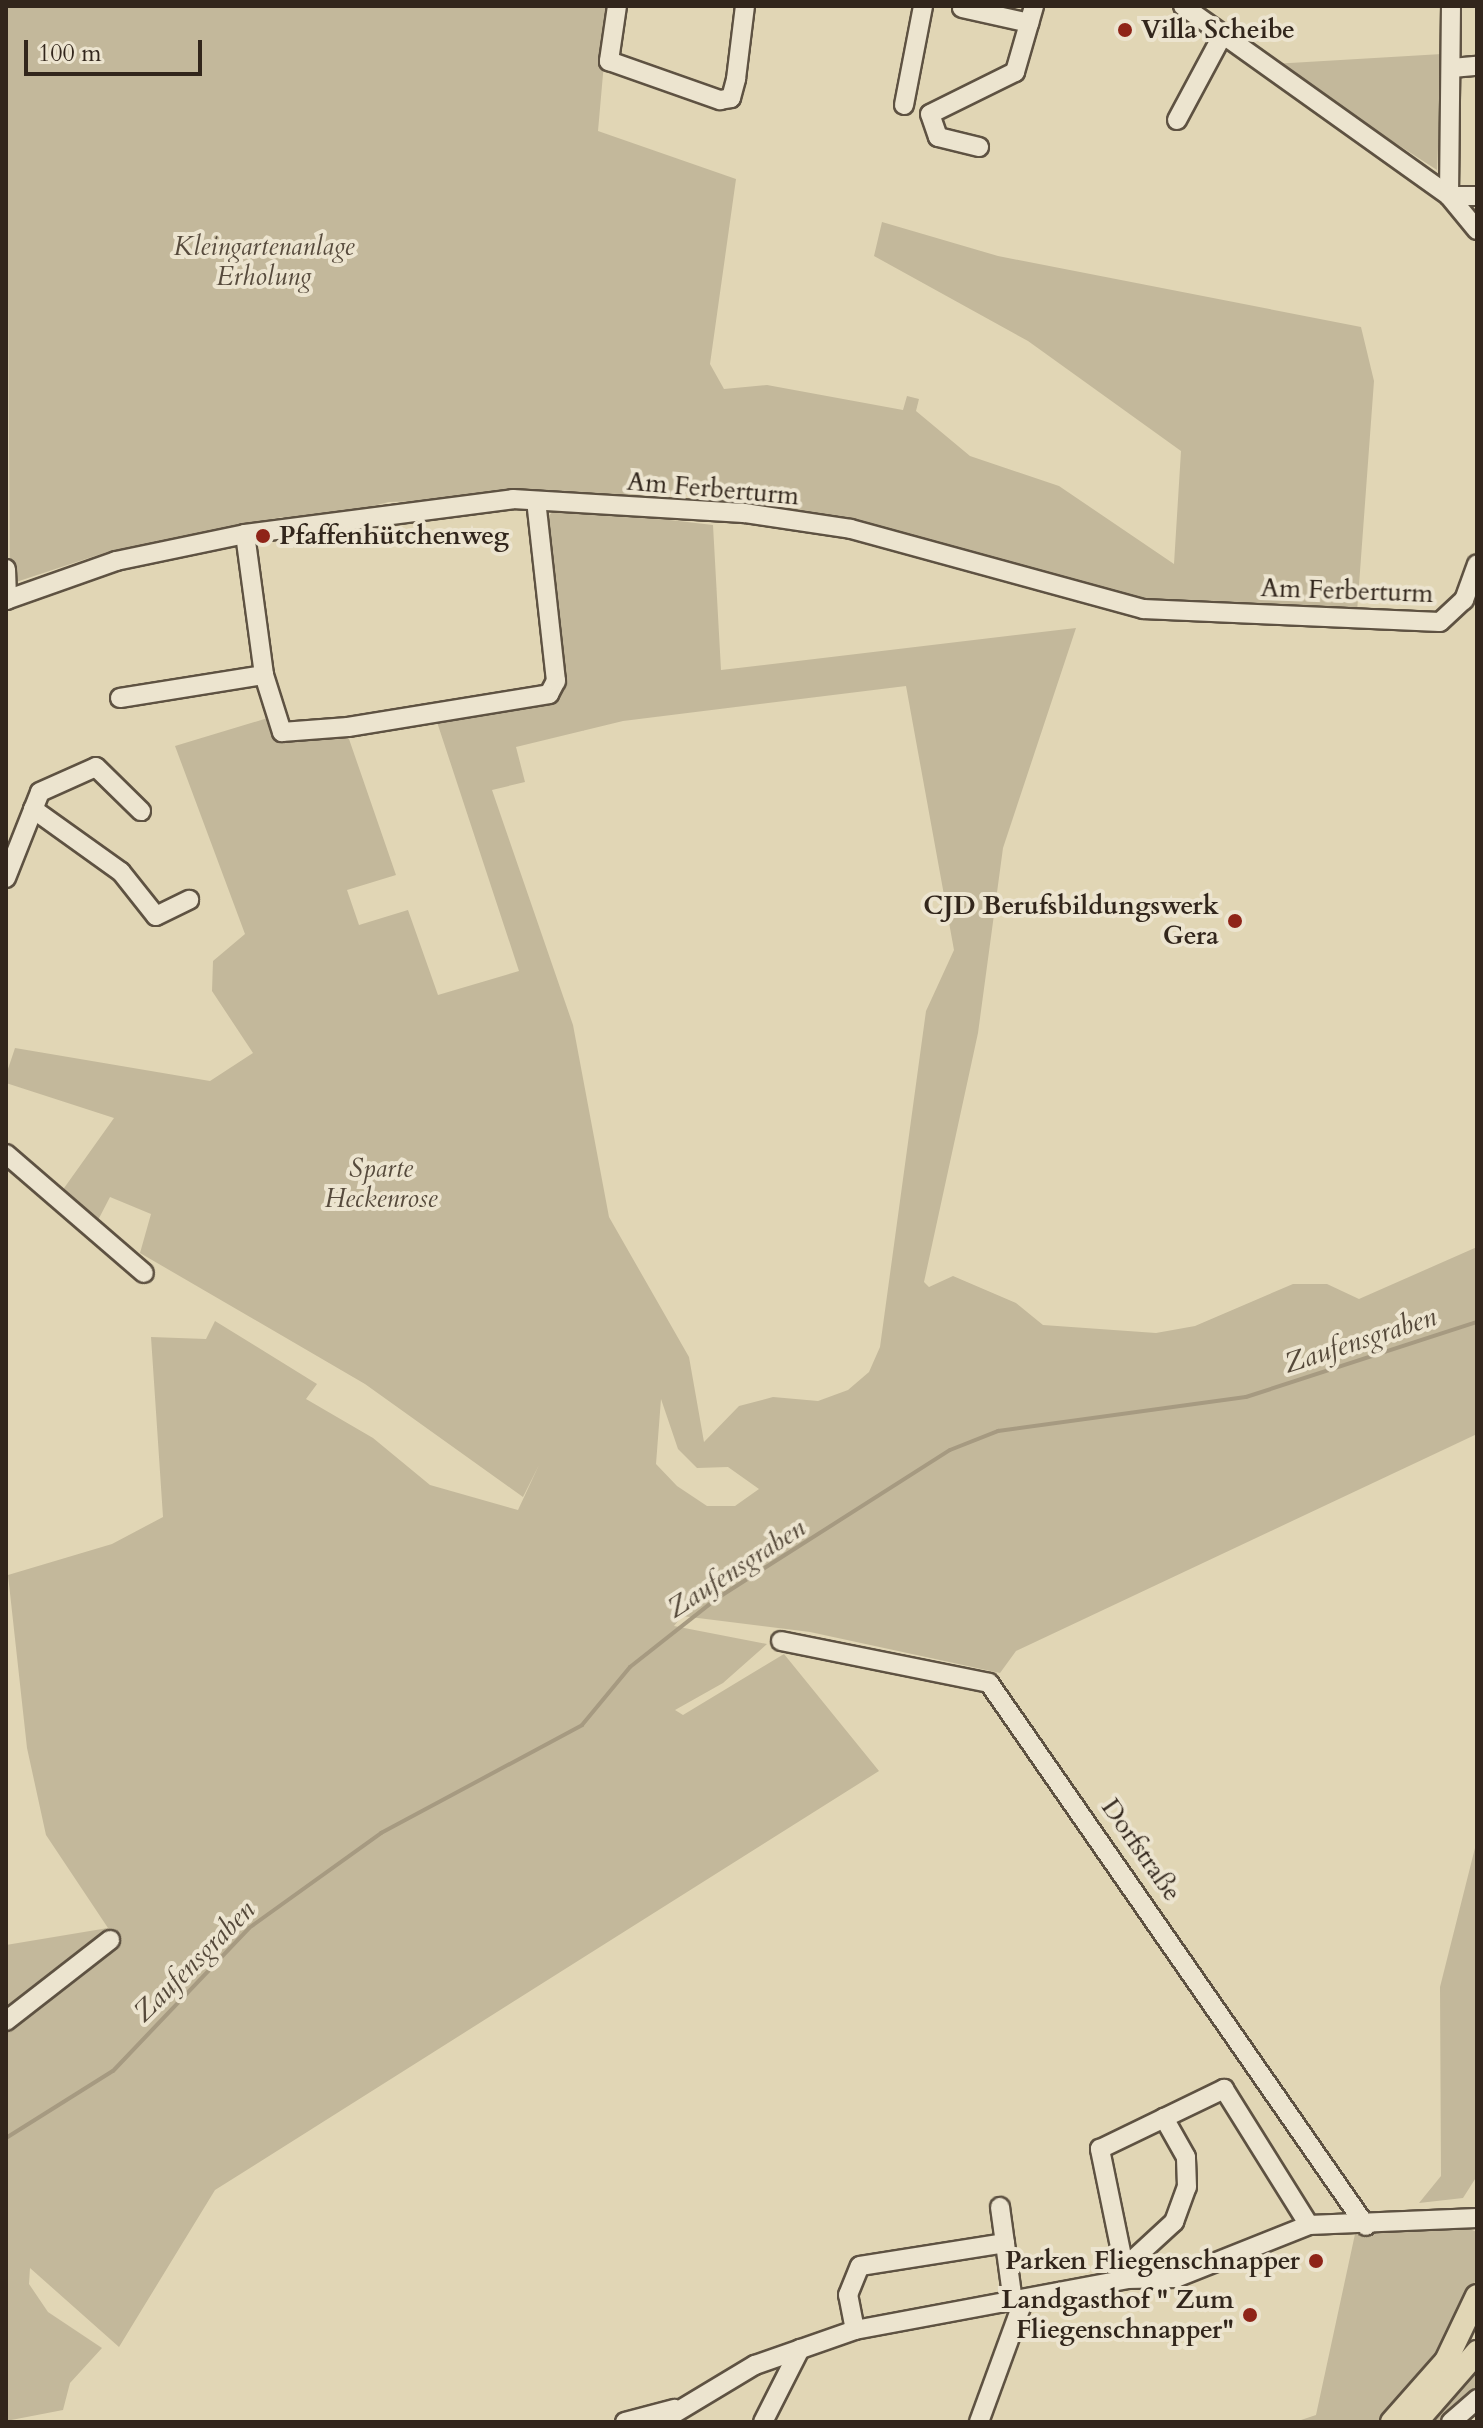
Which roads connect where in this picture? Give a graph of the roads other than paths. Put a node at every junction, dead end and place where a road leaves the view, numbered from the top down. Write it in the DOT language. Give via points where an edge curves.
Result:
graph roads {
  1 [pos="617,6"];
  2 [pos="745,6"];
  3 [pos="923,6"];
  4 [pos="1183,6"];
  5 [pos="1451,6"];
  6 [pos="962,8"];
  7 [pos="1032,14"];
  8 [pos="1222,36"];
  9 [pos="1477,66"];
  10 [pos="1452,68"];
  11 [pos="904,105"];
  12 [pos="1177,120"];
  13 [pos="979,147"];
  14 [pos="1449,196"];
  15 [pos="1477,196"];
  16 [pos="1477,230"];
  17 [pos="536,501"];
  18 [pos="245,534"];
  19 [pos="1477,564"];
  20 [pos="6,569"];
  21 [pos="7,600"];
  22 [pos="264,675"];
  23 [pos="120,698"];
  24 [pos="33,809"];
  25 [pos="141,811"];
  26 [pos="6,878"];
  27 [pos="189,900"];
  28 [pos="6,1154"];
  29 [pos="144,1273"];
  30 [pos="781,1641"];
  31 [pos="110,1940"];
  32 [pos="6,2021"];
  33 [pos="1164,2118"];
  34 [pos="1000,2207"];
  35 [pos="1477,2218"];
  36 [pos="1309,2225"];
  37 [pos="1366,2226"];
  38 [pos="1005,2243"];
  39 [pos="1126,2273"];
  40 [pos="1477,2296"];
  41 [pos="1018,2300"];
  42 [pos="855,2330"];
  43 [pos="800,2349"];
  44 [pos="1477,2352"];
  45 [pos="1477,2399"];
  46 [pos="676,2408"];
  47 [pos="625,2422"];
  48 [pos="660,2422"];
  49 [pos="763,2422"];
  50 [pos="979,2422"];
  51 [pos="1392,2422"];
  52 [pos="1416,2422"];
  53 [pos="1451,2422"];
  1 -- 2 [label="street" via="609,61 720,100 731,98"];
  3 -- 11 [label="street"];
  4 -- 8 [label="street"];
  5 -- 10 [label="street"];
  6 -- 7 [label="street"];
  7 -- 13 [label="street" via="1015,72 930,114 938,137"];
  8 -- 12 [label="street"];
  8 -- 14 [label="street"];
  9 -- 10 [label="street"];
  10 -- 14 [label="street"];
  14 -- 15 [label="street"];
  14 -- 16 [label="street"];
  17 -- 18 [label="street, Am Ferberturm"];
  17 -- 19 [label="street, Am Ferberturm" via="744,513 851,529 1143,609 1440,622 1464,600"];
  17 -- 22 [label="street" via="556,681 549,694 348,727 282,732"];
  18 -- 21 [label="street, Am Ferberturm" via="116,561"];
  18 -- 22 [label="street"];
  20 -- 21 [label="street"];
  22 -- 23 [label="street"];
  24 -- 25 [label="street" via="40,792 96,767"];
  24 -- 26 [label="street"];
  24 -- 27 [label="street" via="121,872 156,916"];
  28 -- 29 [label="street"];
  30 -- 37 [label="street, Dorfstraße" via="989,1683 1235,2027"];
  31 -- 32 [label="street"];
  33 -- 36 [label="street" via="1224,2089"];
  33 -- 39 [label="street" via="1186,2157 1187,2187 1174,2222"];
  33 -- 39 [label="street" via="1100,2149"];
  34 -- 38 [label="street"];
  35 -- 37 [label="street"];
  36 -- 37 [label="street"];
  36 -- 39 [label="street" via="1176,2278"];
  38 -- 41 [label="street"];
  38 -- 42 [label="street" via="860,2266 848,2295"];
  39 -- 41 [label="street"];
  40 -- 51 [label="main road" via="1446,2361"];
  41 -- 42 [label="street"];
  41 -- 50 [label="street"];
  42 -- 43 [label="street"];
  43 -- 46 [label="street"];
  43 -- 49 [label="street"];
  44 -- 52 [label="main road"];
  45 -- 53 [label="street"];
  46 -- 47 [label="street"];
  46 -- 48 [label="street"];
}
